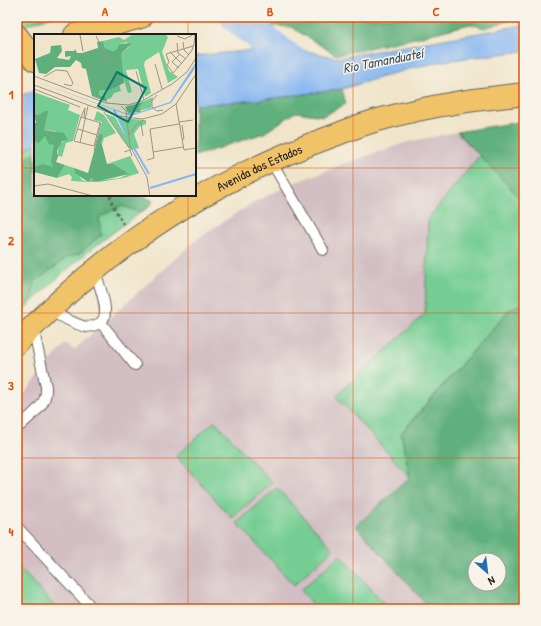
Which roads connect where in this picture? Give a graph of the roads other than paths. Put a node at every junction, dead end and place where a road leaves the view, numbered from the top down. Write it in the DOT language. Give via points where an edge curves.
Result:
graph roads {
  1 [pos="140,17"];
  2 [pos="79,34"];
  3 [pos="524,94"];
  4 [pos="271,161"];
  5 [pos="196,182"];
  6 [pos="226,182"];
  7 [pos="323,250"];
  8 [pos="95,271"];
  9 [pos="49,311"];
  10 [pos="101,323"];
  11 [pos="33,326"];
  12 [pos="17,343"];
  13 [pos="135,365"];
  14 [pos="17,426"];
  15 [pos="17,526"];
  16 [pos="93,609"];
  1 -- 2 [label="highway"];
  3 -- 4 [label="highway, Avenida dos Estados" via="455,103 377,120"];
  4 -- 6 [label="highway, Avenida dos Estados"];
  4 -- 7 [label="lane"];
  5 -- 6 [label="highway"];
  6 -- 8 [label="highway, Avenida dos Estados" via="172,213"];
  8 -- 9 [label="highway, Avenida dos Estados"];
  8 -- 10 [label="lane" via="106,308"];
  9 -- 10 [label="lane" via="86,326 92,327"];
  9 -- 11 [label="highway, Avenida dos Estados"];
  10 -- 13 [label="lane"];
  11 -- 12 [label="highway, Avenida dos Estados"];
  11 -- 14 [label="lane" via="46,395 44,403"];
  15 -- 16 [label="lane"];
}
